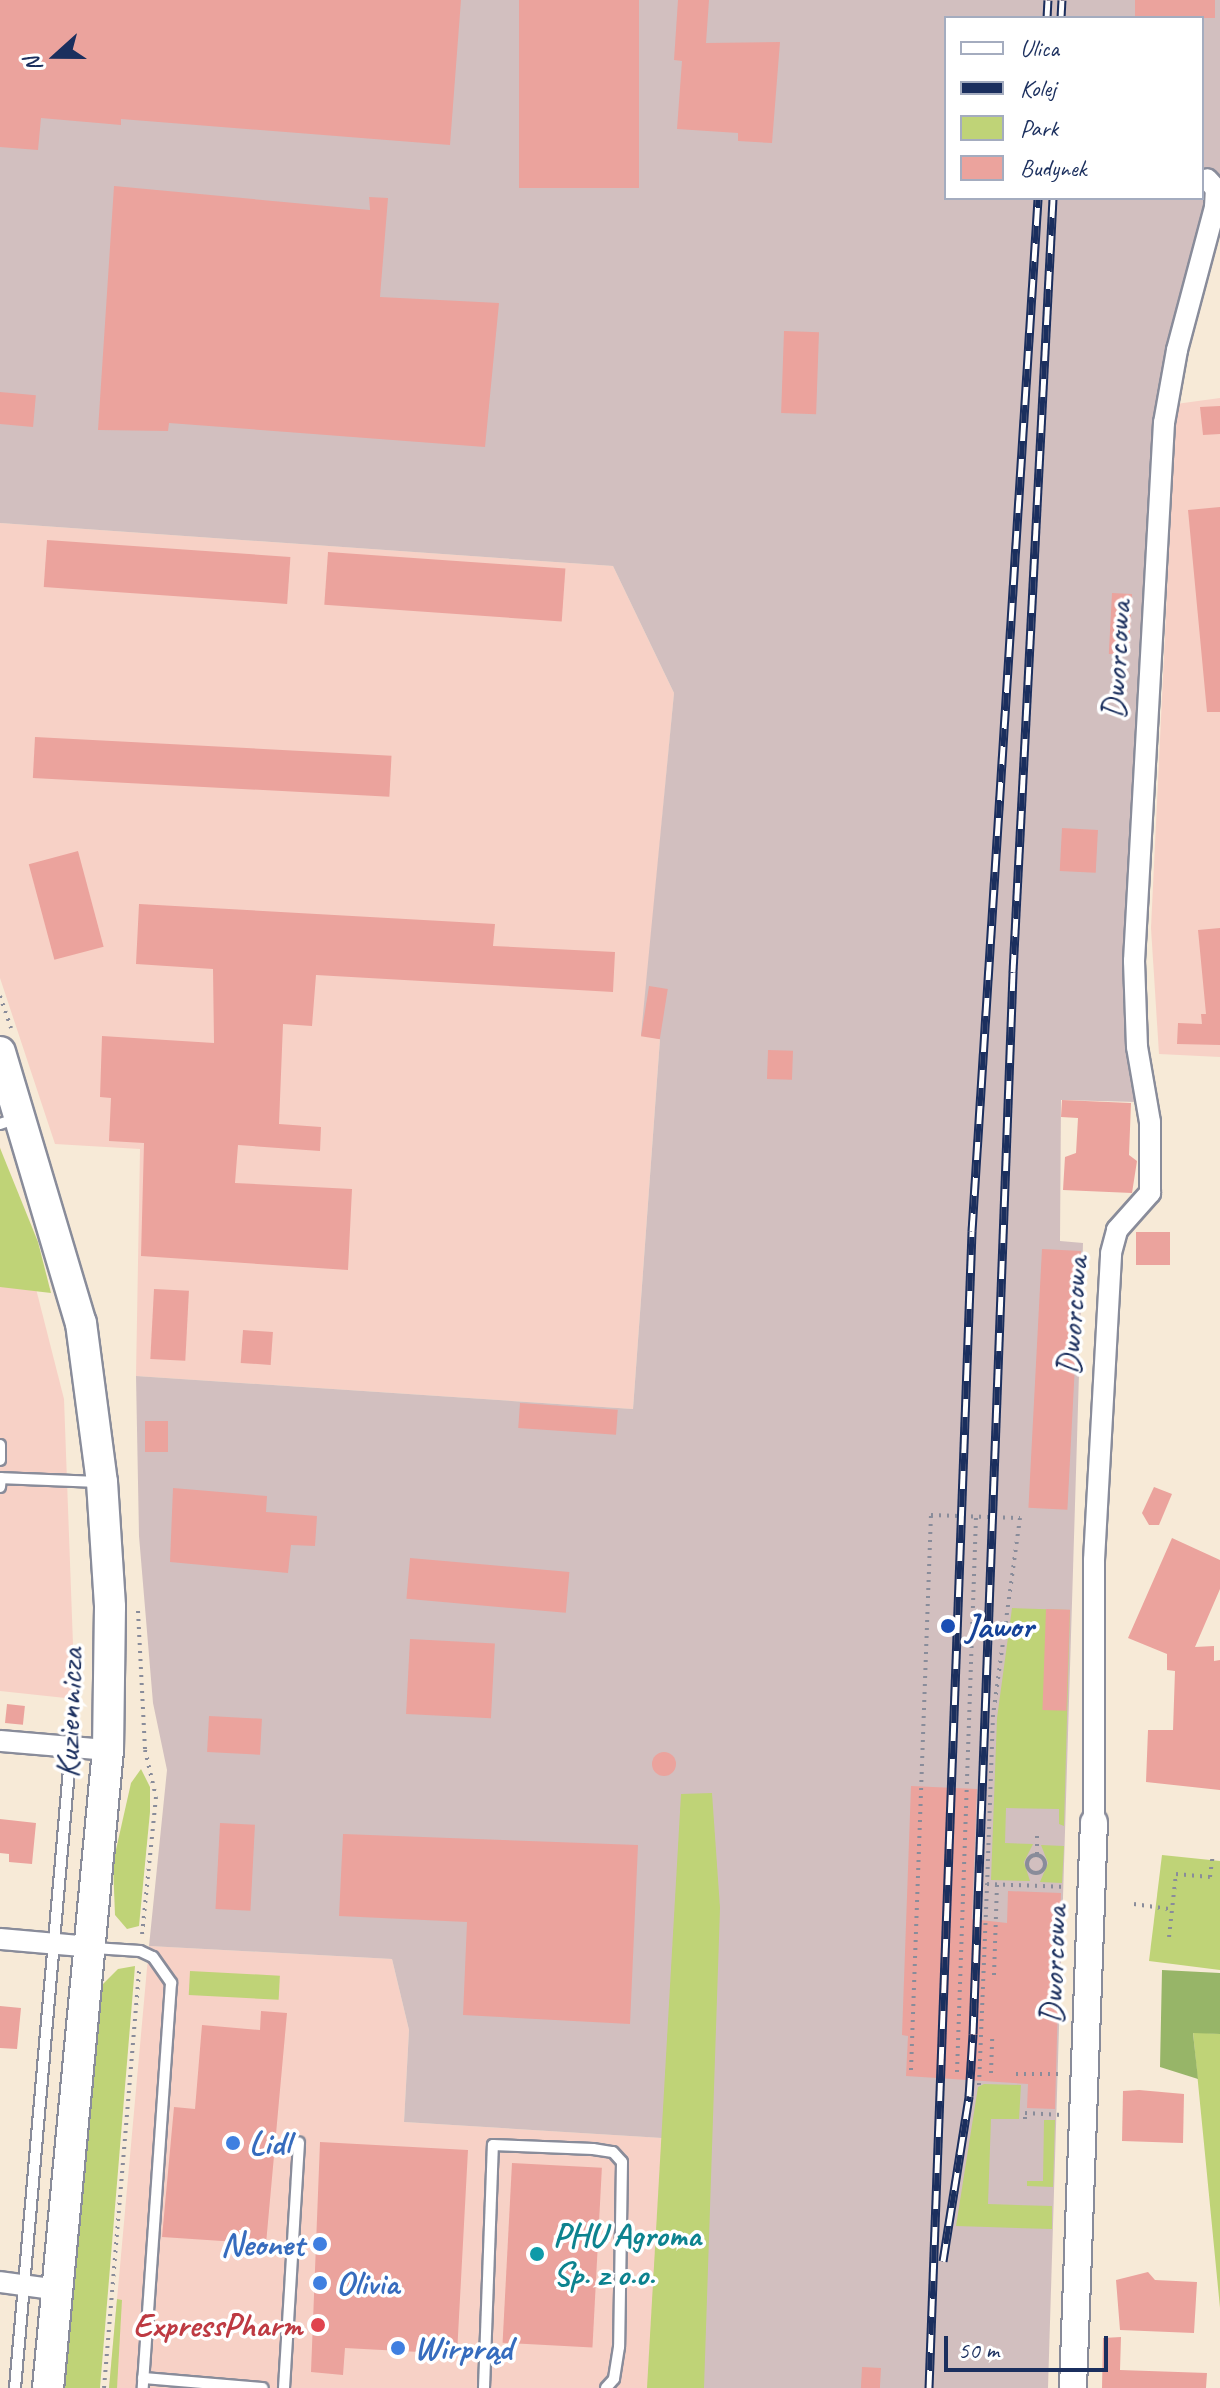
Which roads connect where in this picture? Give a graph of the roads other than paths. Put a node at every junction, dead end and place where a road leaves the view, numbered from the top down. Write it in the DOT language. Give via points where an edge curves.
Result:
graph roads {
  1 [pos="1207,179"];
  2 [pos="0,1052"];
  3 [pos="10,1120"];
  4 [pos="0,1445"];
  5 [pos="1,1460"];
  6 [pos="1,1478"];
  7 [pos="102,1482"];
  8 [pos="0,1487"];
  9 [pos="0,1741"];
  10 [pos="71,1747"];
  11 [pos="108,1750"];
  12 [pos="1094,1822"];
  13 [pos="0,1939"];
  14 [pos="53,1945"];
  15 [pos="92,1947"];
  16 [pos="299,2142"];
  17 [pos="0,2282"];
  18 [pos="24,2284"];
  19 [pos="59,2290"];
  20 [pos="143,2383"];
  21 [pos="15,2388"];
  22 [pos="48,2388"];
  23 [pos="263,2388"];
  24 [pos="284,2388"];
  25 [pos="484,2388"];
  26 [pos="606,2388"];
  27 [pos="1073,2388"];
  1 -- 12 [label="street, Dworcowa" via="1216,189 1215,207 1177,350 1164,423 1134,961 1137,1047 1150,1122 1150,1193 1117,1230 1111,1253 1094,1560"];
  2 -- 3 [label="main road, Kuziennicza"];
  3 -- 7 [label="main road, Kuziennicza" via="81,1323"];
  4 -- 5 [label="lane"];
  5 -- 6 [label="lane"];
  6 -- 7 [label="lane"];
  6 -- 8 [label="lane"];
  7 -- 11 [label="main road, Kuziennicza" via="111,1645"];
  9 -- 10 [label="street"];
  10 -- 11 [label="street"];
  10 -- 14 [label="lane"];
  11 -- 15 [label="main road, Kuziennicza"];
  12 -- 27 [label="street, Dworcowa"];
  13 -- 14 [label="street"];
  14 -- 15 [label="street"];
  14 -- 18 [label="lane"];
  15 -- 19 [label="main road, Kuziennicza"];
  15 -- 20 [label="lane" via="140,1951 153,1957 171,1983"];
  16 -- 24 [label="lane"];
  17 -- 18 [label="street"];
  18 -- 19 [label="street"];
  18 -- 21 [label="lane"];
  19 -- 22 [label="main road, Kuziennicza"];
  20 -- 23 [label="lane"];
  25 -- 26 [label="lane" via="493,2145 593,2149 613,2152 622,2162 619,2347 614,2379"];
}
